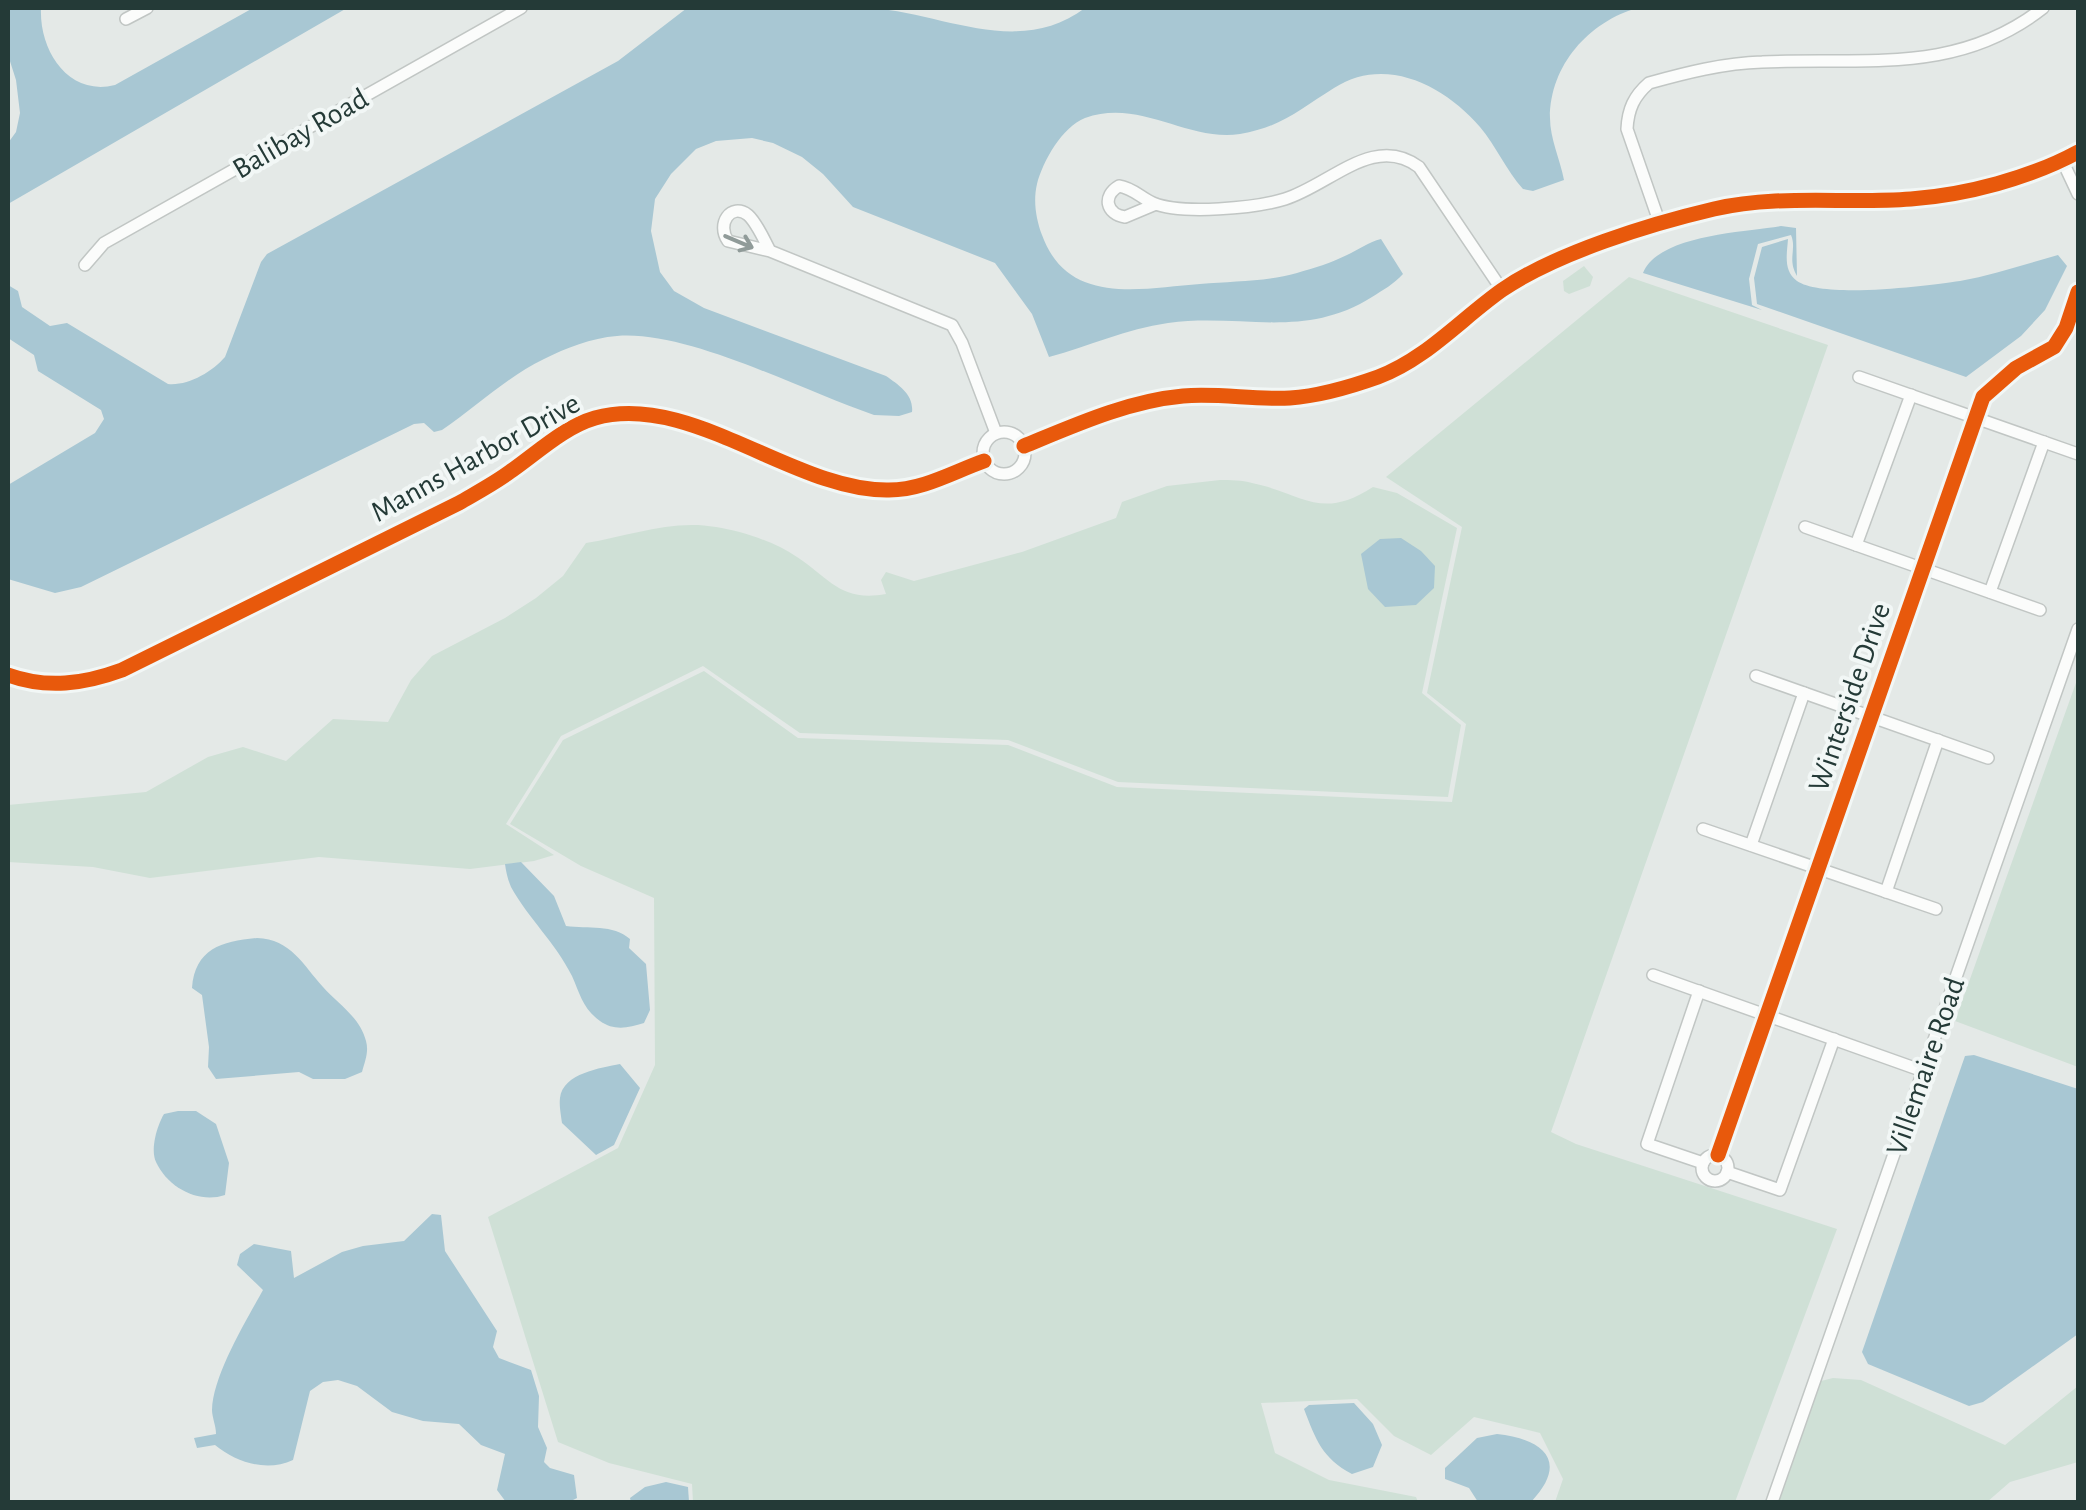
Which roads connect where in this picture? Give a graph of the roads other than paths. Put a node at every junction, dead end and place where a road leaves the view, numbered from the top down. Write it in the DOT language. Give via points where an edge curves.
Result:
graph roads {
  1 [pos="146,8"];
  2 [pos="521,8"];
  3 [pos="2043,8"];
  4 [pos="126,20"];
  5 [pos="2077,156"];
  6 [pos="2062,160"];
  7 [pos="2078,194"];
  8 [pos="1156,204"];
  9 [pos="1660,224"];
  10 [pos="770,251"];
  11 [pos="85,265"];
  12 [pos="1502,290"];
  13 [pos="2078,292"];
  14 [pos="1859,377"];
  15 [pos="1911,396"];
  16 [pos="1976,418"];
  17 [pos="996,433"];
  18 [pos="2044,442"];
  19 [pos="1024,446"];
  20 [pos="2078,454"];
  21 [pos="984,462"];
  22 [pos="1805,527"];
  23 [pos="1856,545"];
  24 [pos="1923,568"];
  25 [pos="1990,592"];
  26 [pos="2040,610"];
  27 [pos="2078,629"];
  28 [pos="2075,651"];
  29 [pos="8,675"];
  30 [pos="1756,676"];
  31 [pos="1804,693"];
  32 [pos="1871,717"];
  33 [pos="1938,740"];
  34 [pos="1988,758"];
  35 [pos="1702,829"];
  36 [pos="1750,845"];
  37 [pos="1818,868"];
  38 [pos="1886,892"];
  39 [pos="1936,909"];
  40 [pos="1654,975"];
  41 [pos="1698,991"];
  42 [pos="1767,1015"];
  43 [pos="1834,1039"];
  44 [pos="1924,1071"];
  45 [pos="1718,1155"];
  46 [pos="1703,1163"];
  47 [pos="1728,1172"];
  48 [pos="1772,1502"];
  1 -- 4 [label="street"];
  2 -- 11 [label="street, Balibay Road" via="104,244"];
  3 -- 9 [label="street" via="1985,40 1904,61 1758,62 1649,84 1636,96 1627,129"];
  5 -- 6 [label="street"];
  6 -- 7 [label="street"];
  6 -- 9 [label="street" via="1953,193 1767,201"];
  8 -- 12 [label="street" via="1214,209 1282,200 1368,156 1406,157 1427,177"];
  9 -- 12 [label="street" via="1562,259"];
  10 -- 17 [label="street" via="952,326"];
  12 -- 19 [label="street" via="1420,355 1381,376 1289,398 1182,396 1130,406"];
  13 -- 16 [label="street, Winterside Drive" via="2054,347 2002,378 1983,397"];
  14 -- 15 [label="street"];
  15 -- 16 [label="street"];
  15 -- 23 [label="street"];
  16 -- 18 [label="street"];
  16 -- 24 [label="street, Winterside Drive"];
  17 -- 19 [label="street" via="1010,432"];
  17 -- 21 [label="street" via="986,442"];
  18 -- 20 [label="street"];
  18 -- 25 [label="street"];
  19 -- 21 [label="street" via="1021,466 1008,474"];
  21 -- 29 [label="street, Manns Harbor Drive" via="924,484 866,489 668,419 627,413 594,418 459,503 122,670 63,685"];
  22 -- 23 [label="street"];
  23 -- 24 [label="street"];
  24 -- 25 [label="street"];
  24 -- 32 [label="street, Winterside Drive"];
  25 -- 26 [label="street"];
  27 -- 28 [label="street, Villemaire Road"];
  28 -- 44 [label="street, Villemaire Road"];
  30 -- 31 [label="street"];
  31 -- 32 [label="street"];
  31 -- 36 [label="street"];
  32 -- 33 [label="street"];
  32 -- 37 [label="street, Winterside Drive"];
  33 -- 34 [label="street"];
  33 -- 38 [label="street"];
  35 -- 36 [label="street"];
  36 -- 37 [label="street"];
  37 -- 38 [label="street"];
  37 -- 42 [label="street, Winterside Drive"];
  38 -- 39 [label="street"];
  40 -- 41 [label="street"];
  41 -- 42 [label="street"];
  41 -- 46 [label="street" via="1647,1144"];
  42 -- 43 [label="street"];
  42 -- 45 [label="street, Winterside Drive"];
  43 -- 44 [label="street"];
  43 -- 47 [label="street" via="1780,1190"];
  44 -- 48 [label="street, Villemaire Road"];
  45 -- 46 [label="street"];
  45 -- 47 [label="street"];
  46 -- 47 [label="street" via="1710,1180"];
}
